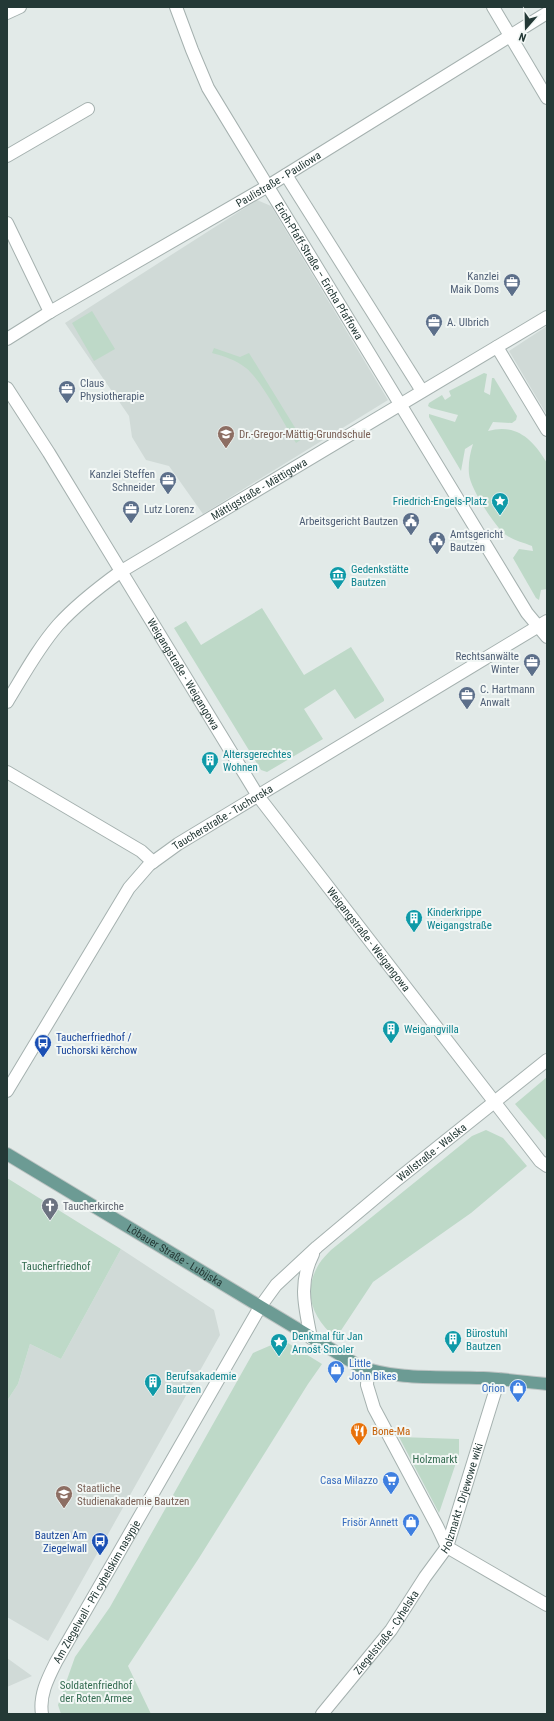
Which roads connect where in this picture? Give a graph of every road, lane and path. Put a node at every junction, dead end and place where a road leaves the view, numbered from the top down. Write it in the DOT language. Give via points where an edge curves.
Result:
graph roads {
  1 [pos="20,7"];
  2 [pos="176,7"];
  3 [pos="493,7"];
  4 [pos="7,13"];
  5 [pos="547,13"];
  6 [pos="510,36"];
  7 [pos="547,98"];
  8 [pos="88,109"];
  9 [pos="7,156"];
  10 [pos="286,175"];
  11 [pos="268,186"];
  12 [pos="7,223"];
  13 [pos="50,312"];
  14 [pos="547,317"];
  15 [pos="7,339"];
  16 [pos="497,347"];
  17 [pos="7,388"];
  18 [pos="422,391"];
  19 [pos="400,404"];
  20 [pos="547,430"];
  21 [pos="120,572"];
  22 [pos="543,624"];
  23 [pos="547,637"];
  24 [pos="7,702"];
  25 [pos="7,772"];
  26 [pos="258,796"];
  27 [pos="153,862"];
  28 [pos="547,1060"];
  29 [pos="7,1091"];
  30 [pos="494,1101"];
  31 [pos="7,1154"];
  32 [pos="547,1166"];
  33 [pos="317,1247"];
  34 [pos="260,1307"];
  35 [pos="311,1338"];
  36 [pos="368,1369"];
  37 [pos="499,1379"];
  38 [pos="547,1384"];
  39 [pos="447,1547"];
  40 [pos="547,1605"];
  41 [pos="42,1714"];
  42 [pos="322,1714"];
  1 -- 4 [label="street"];
  2 -- 11 [label="street, Erich-Pfaff-Straße – Ericha Pfaffowa" via="208,88"];
  3 -- 6 [label="street"];
  5 -- 6 [label="street, Paulistraße - Pauliowa"];
  6 -- 7 [label="street"];
  6 -- 10 [label="street, Paulistraße - Pauliowa"];
  8 -- 9 [label="street"];
  10 -- 11 [label="street, Paulistraße - Pauliowa"];
  10 -- 18 [label="street, Erich-Pfaff-Straße – Ericha Pfaffowa"];
  11 -- 13 [label="street, Paulistraße - Pauliowa"];
  11 -- 19 [label="street, Erich-Pfaff-Straße – Ericha Pfaffowa"];
  12 -- 13 [label="street"];
  13 -- 15 [label="street, Paulistraße - Pauliowa"];
  14 -- 16 [label="street, Mättigstraße - Mättigowa"];
  16 -- 18 [label="street, Mättigstraße - Mättigowa"];
  16 -- 20 [label="street"];
  17 -- 21 [label="street, Weigangstraße - Weigangowa"];
  18 -- 19 [label="street, Mättigstraße - Mättigowa"];
  19 -- 21 [label="street, Mättigstraße - Mättigowa"];
  19 -- 22 [label="street, Erich-Pfaff-Straße – Ericha Pfaffowa" via="527,614"];
  21 -- 24 [label="street, Mättigstraße - Mättigowa" via="88,595 57,626"];
  21 -- 26 [label="street, Weigangstraße - Weigangowa"];
  22 -- 23 [label="street, Erich-Pfaff-Straße – Ericha Pfaffowa"];
  22 -- 26 [label="street, Taucherstraße - Tuchorska"];
  25 -- 27 [label="street" via="141,851"];
  26 -- 27 [label="street, Taucherstraße - Tuchorska"];
  26 -- 30 [label="street, Weigangstraße - Weigangowa"];
  27 -- 29 [label="street, Taucherstraße - Tuchorska" via="129,888"];
  28 -- 30 [label="street, Wallstraße - Walska"];
  30 -- 32 [label="street, Weigangstraße - Weigangowa" via="540,1161"];
  30 -- 33 [label="street, Wallstraße - Walska"];
  31 -- 34 [label="main road, Löbauer Straße - Lubijska"];
  33 -- 34 [label="street, Wallstraße - Walska" via="276,1285"];
  33 -- 35 [label="street, Wallstraße - Walska" via="308,1264 303,1298"];
  34 -- 35 [label="main road, Löbauer Straße - Lubijska"];
  34 -- 41 [label="street, Am Ziegelwall - Při cyhelskim nasypje" via="56,1662 42,1695"];
  35 -- 36 [label="main road, Löbauer Straße - Lubijska" via="350,1362"];
  36 -- 37 [label="main road" via="398,1375"];
  36 -- 39 [label="street, Holzmarkt - Drjewowe wiki" via="367,1385 374,1408"];
  37 -- 38 [label="main road"];
  37 -- 39 [label="street, Holzmarkt - Drjewowe wiki"];
  39 -- 40 [label="street"];
  39 -- 42 [label="street, Ziegelstraße - Cyhelska" via="391,1630"];
}
